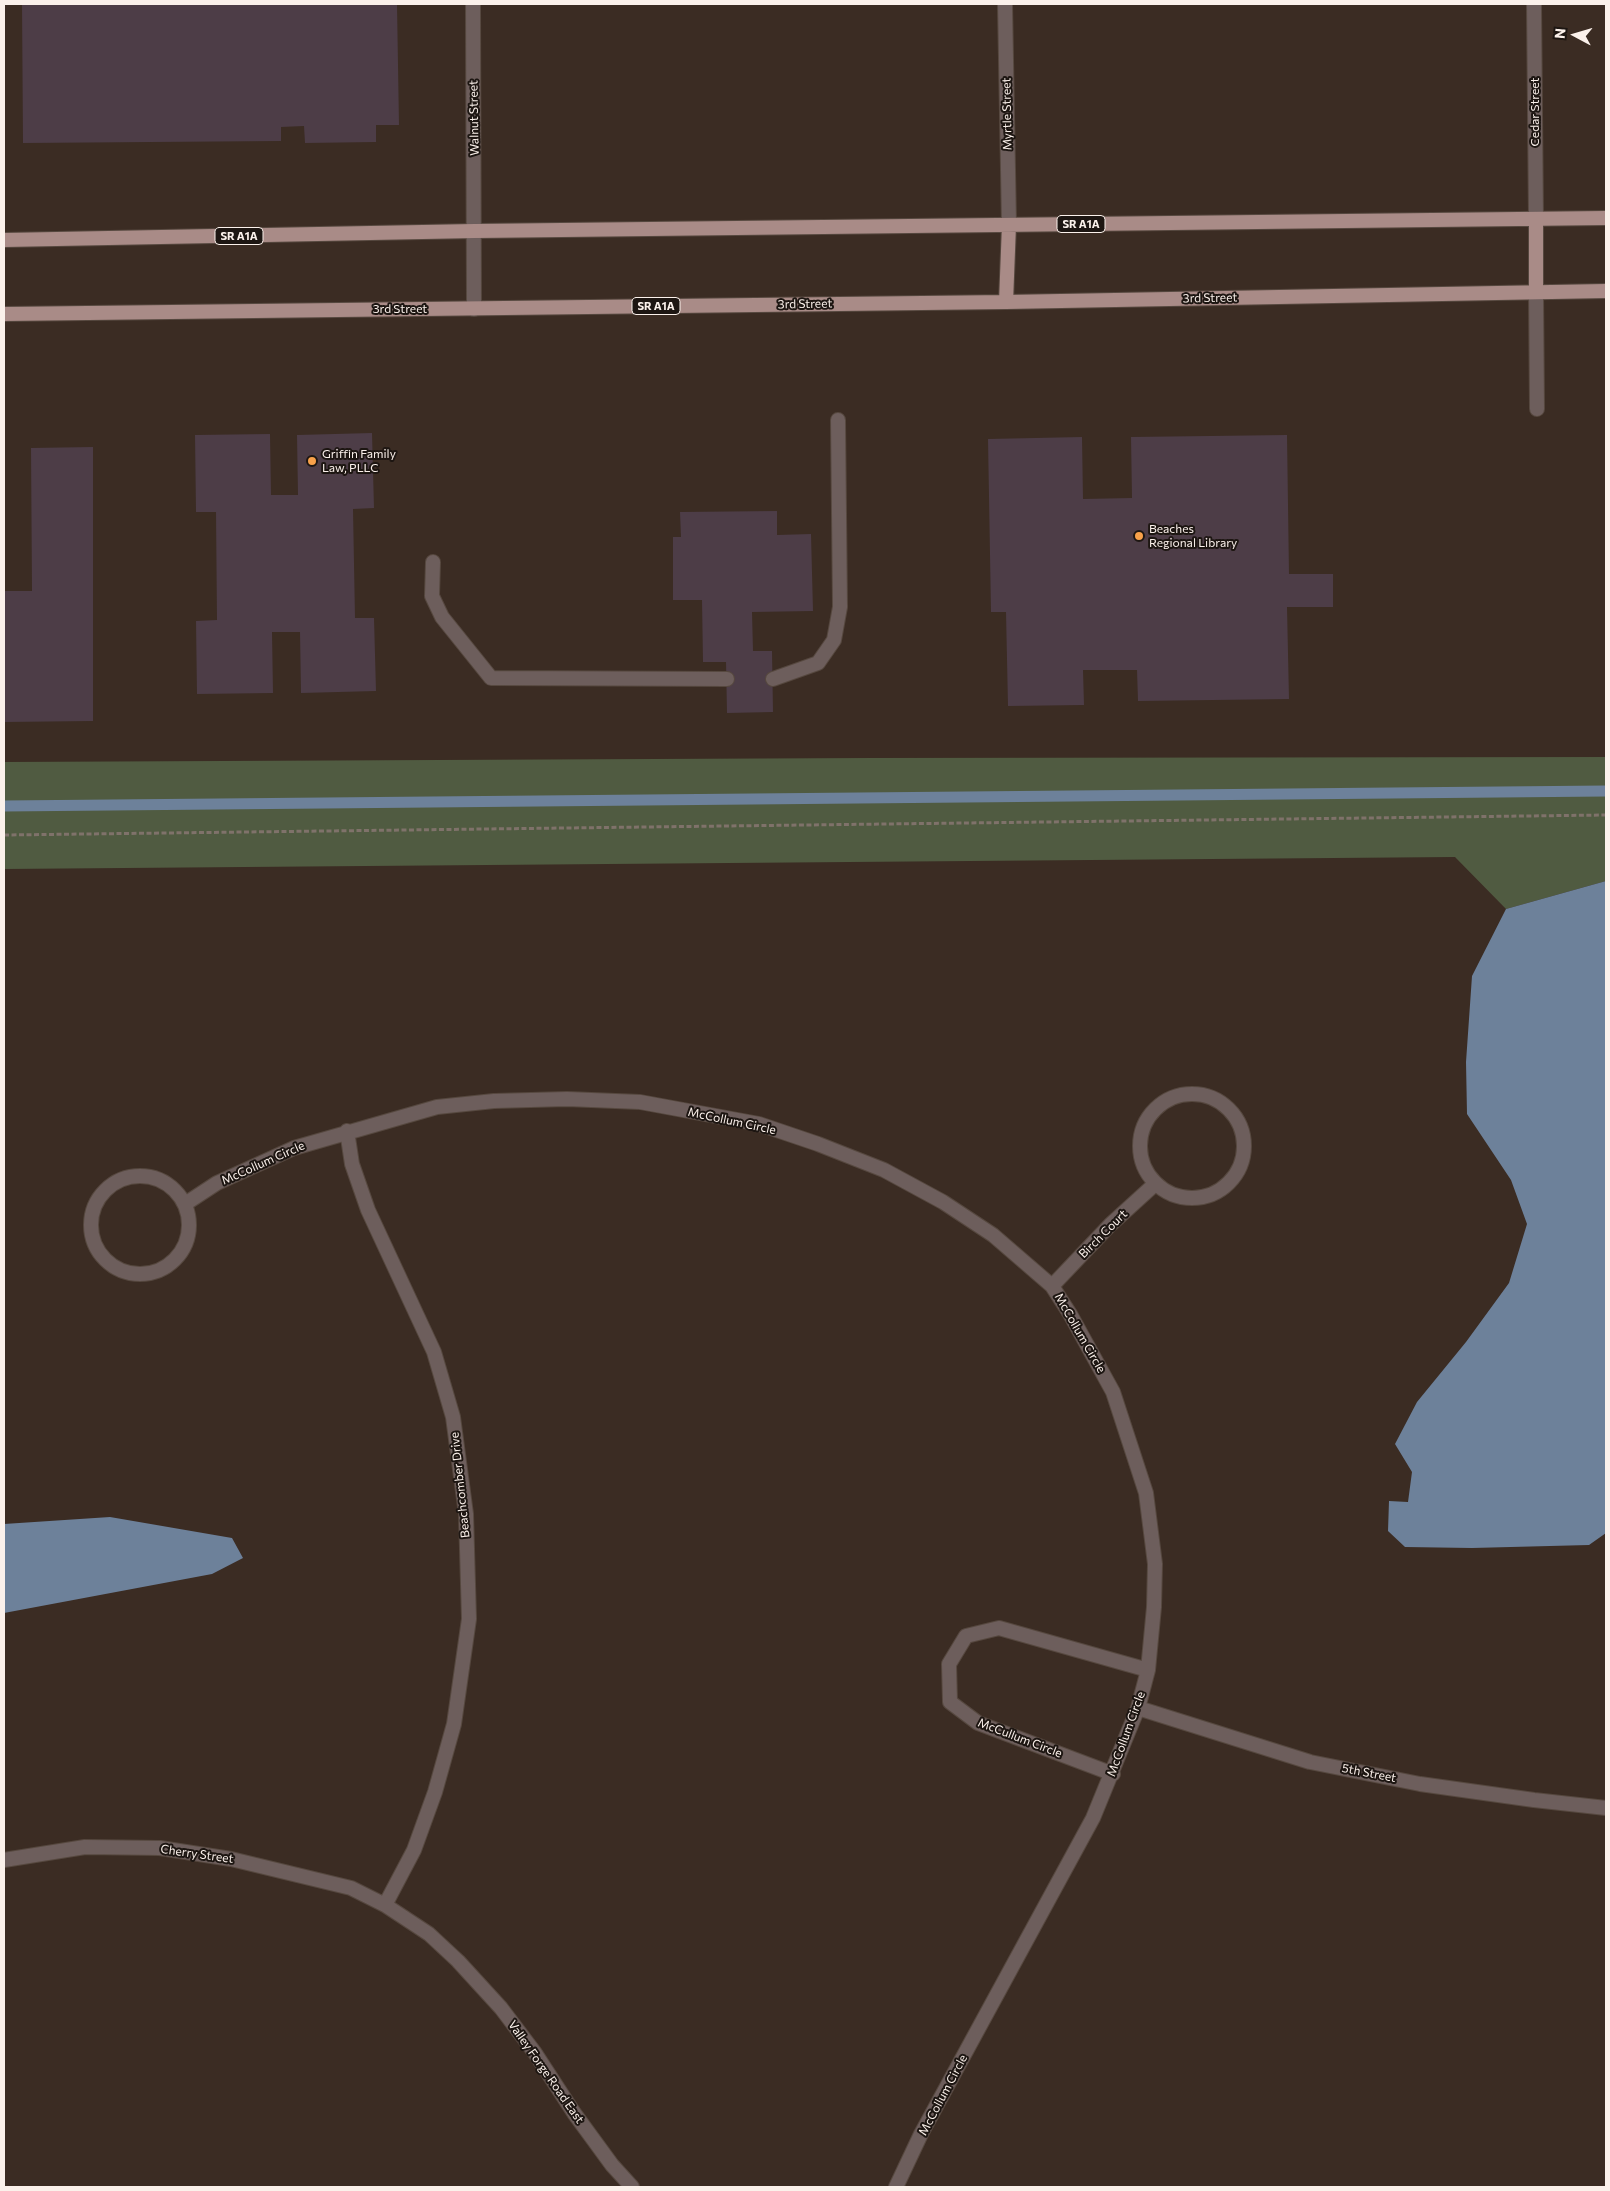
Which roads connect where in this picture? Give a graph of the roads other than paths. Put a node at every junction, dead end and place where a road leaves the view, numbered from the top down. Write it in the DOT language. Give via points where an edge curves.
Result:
graph roads {
  1 [pos="473,4"];
  2 [pos="1005,4"];
  3 [pos="1534,4"];
  4 [pos="1606,218"];
  5 [pos="1536,220"];
  6 [pos="1009,225"];
  7 [pos="475,232"];
  8 [pos="4,240"];
  9 [pos="1606,291"];
  10 [pos="1536,292"];
  11 [pos="1006,302"];
  12 [pos="474,309"];
  13 [pos="4,314"];
  14 [pos="1537,408"];
  15 [pos="838,420"];
  16 [pos="433,562"];
  17 [pos="727,679"];
  18 [pos="773,679"];
  19 [pos="347,1131"];
  20 [pos="1155,1184"];
  21 [pos="185,1204"];
  22 [pos="1052,1286"];
  23 [pos="1148,1670"];
  24 [pos="1138,1708"];
  25 [pos="1113,1774"];
  26 [pos="1606,1808"];
  27 [pos="4,1860"];
  28 [pos="385,1905"];
  29 [pos="632,2187"];
  30 [pos="896,2187"];
  1 -- 7 [label="street, Walnut Street"];
  2 -- 6 [label="street, Myrtle Street"];
  3 -- 5 [label="street, Cedar Street"];
  4 -- 5 [label="main road, SR A1A"];
  5 -- 6 [label="main road, SR A1A"];
  5 -- 10 [label="main road"];
  6 -- 7 [label="main road, SR A1A"];
  6 -- 11 [label="main road"];
  7 -- 8 [label="main road, SR A1A"];
  7 -- 12 [label="street, Walnut Street"];
  9 -- 10 [label="main road, 3rd Street / SR A1A"];
  10 -- 11 [label="main road, 3rd Street / SR A1A"];
  10 -- 14 [label="street"];
  11 -- 12 [label="main road, 3rd Street / SR A1A"];
  12 -- 13 [label="main road, 3rd Street / SR A1A"];
  15 -- 18 [label="street" via="840,607 834,640 818,663"];
  16 -- 17 [label="street" via="432,596 442,617 491,678"];
  19 -- 21 [label="street, McCollum Circle" via="294,1148 217,1183"];
  19 -- 22 [label="street, McCollum Circle" via="437,1107 566,1098 640,1102 759,1124 884,1170 918,1188 993,1235"];
  19 -- 28 [label="street, Beachcomber Drive" via="352,1164 368,1210 434,1352 453,1417 466,1514 469,1619 454,1724 414,1850"];
  20 -- 20 [label="street" via="1141,1158 1141,1133 1154,1109 1176,1096 1201,1094 1211,1096 1226,1106 1240,1124 1244,1138 1244,1156 1232,1180 1215,1194 1200,1198 1182,1198"];
  20 -- 22 [label="street, Birch Court" via="1110,1225"];
  21 -- 21 [label="street" via="175,1189 157,1178 135,1175 116,1182 98,1198 92,1216 96,1246 113,1266 136,1274 157,1272 179,1256 187,1241 189,1215"];
  22 -- 23 [label="street, McCollum Circle" via="1113,1392 1146,1493 1155,1564"];
  23 -- 24 [label="street, McCollum Circle"];
  23 -- 25 [label="street, McCullum Circle" via="999,1628 966,1636 949,1664 950,1702 978,1724"];
  24 -- 25 [label="street, McCollum Circle"];
  24 -- 26 [label="street, 5th Street" via="1310,1762 1420,1784"];
  25 -- 30 [label="street, McCollum Circle" via="1093,1818 921,2134"];
  27 -- 28 [label="street, Cherry Street" via="85,1848 160,1848 231,1858 351,1888"];
  28 -- 29 [label="street, Valley Forge Road East" via="429,1934 501,2008 535,2052 579,2120"];
}
